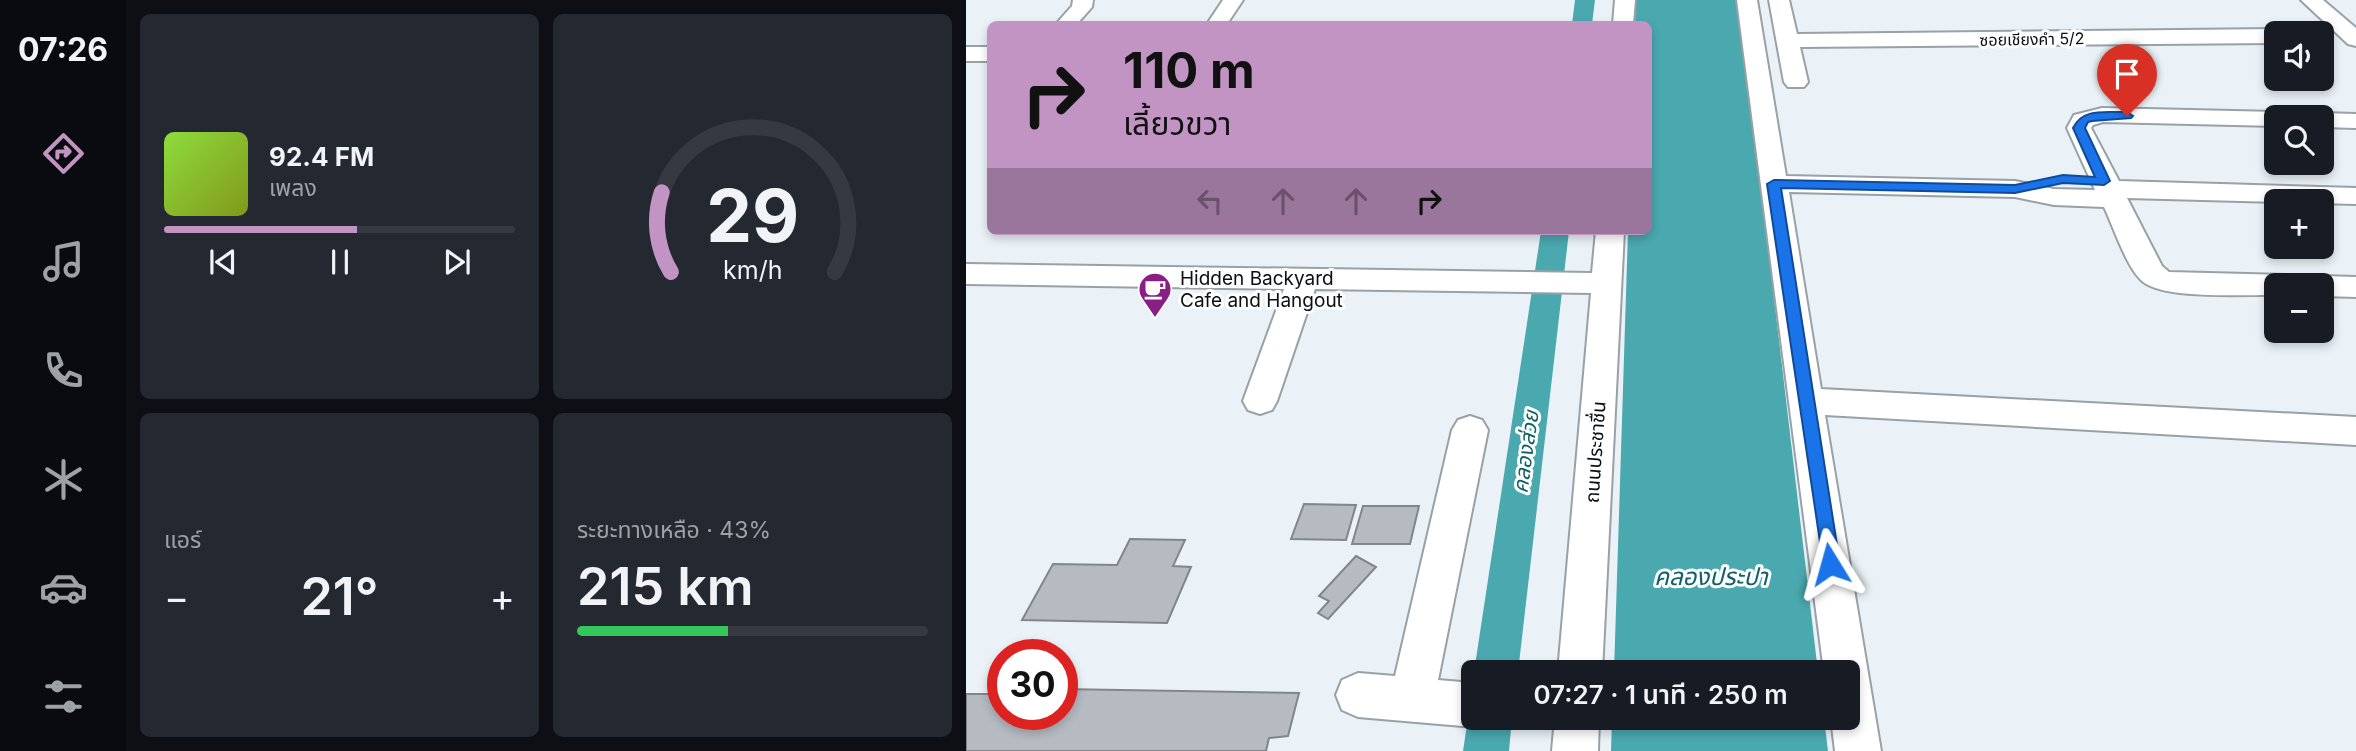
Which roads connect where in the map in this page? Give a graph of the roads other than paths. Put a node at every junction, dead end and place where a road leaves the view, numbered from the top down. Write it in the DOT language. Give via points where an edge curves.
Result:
graph roads {
  1 [pos="1083,0"];
  2 [pos="1233,0"];
  3 [pos="1625,0"];
  4 [pos="1747,0"];
  5 [pos="1779,0"];
  6 [pos="2311,0"];
  7 [pos="1069,21"];
  8 [pos="1219,21"];
  9 [pos="1623,21"];
  10 [pos="2264,36"];
  11 [pos="2334,36"];
  12 [pos="2353,37"];
  13 [pos="1787,41"];
  14 [pos="966,54"];
  15 [pos="987,54"];
  16 [pos="1796,82"];
  17 [pos="2264,119"];
  18 [pos="2334,120"];
  19 [pos="2356,121"];
  20 [pos="1774,184"];
  21 [pos="2108,190"];
  22 [pos="2356,196"];
  23 [pos="1609,235"];
  24 [pos="966,274"];
  25 [pos="1303,279"];
  26 [pos="1592,283"];
  27 [pos="2264,284"];
  28 [pos="2334,286"];
  29 [pos="2356,287"];
  30 [pos="1260,401"];
  31 [pos="1806,401"];
  32 [pos="1470,430"];
  33 [pos="2356,431"];
  34 [pos="1580,660"];
  35 [pos="1844,660"];
  36 [pos="1358,695"];
  37 [pos="1412,699"];
  38 [pos="1461,704"];
  39 [pos="1576,730"];
  40 [pos="1855,730"];
  41 [pos="1575,751"];
  42 [pos="1858,751"];
  1 -- 7 [label="street"];
  2 -- 8 [label="street"];
  3 -- 9 [label="street"];
  4 -- 20 [label="street"];
  5 -- 13 [label="street"];
  6 -- 12 [label="street"];
  10 -- 13 [label="street, ซอยเชียงคำ 5/2"];
  11 -- 12 [label="street"];
  13 -- 16 [label="street"];
  14 -- 15 [label="street"];
  17 -- 21 [label="street" via="2083,120 2079,128"];
  18 -- 19 [label="street"];
  20 -- 21 [label="street" via="2015,189 2054,197"];
  20 -- 31 [label="street"];
  21 -- 22 [label="street"];
  21 -- 27 [label="street" via="2150,272 2158,279"];
  23 -- 26 [label="street, ถนนประชาชื่น"];
  24 -- 25 [label="street"];
  25 -- 26 [label="street"];
  25 -- 30 [label="street"];
  26 -- 34 [label="street, ถนนประชาชื่น"];
  28 -- 29 [label="street"];
  31 -- 33 [label="street"];
  31 -- 35 [label="street"];
  32 -- 37 [label="street"];
  36 -- 37 [label="street"];
  37 -- 38 [label="street"];
  39 -- 41 [label="street"];
  40 -- 42 [label="street"];
}
